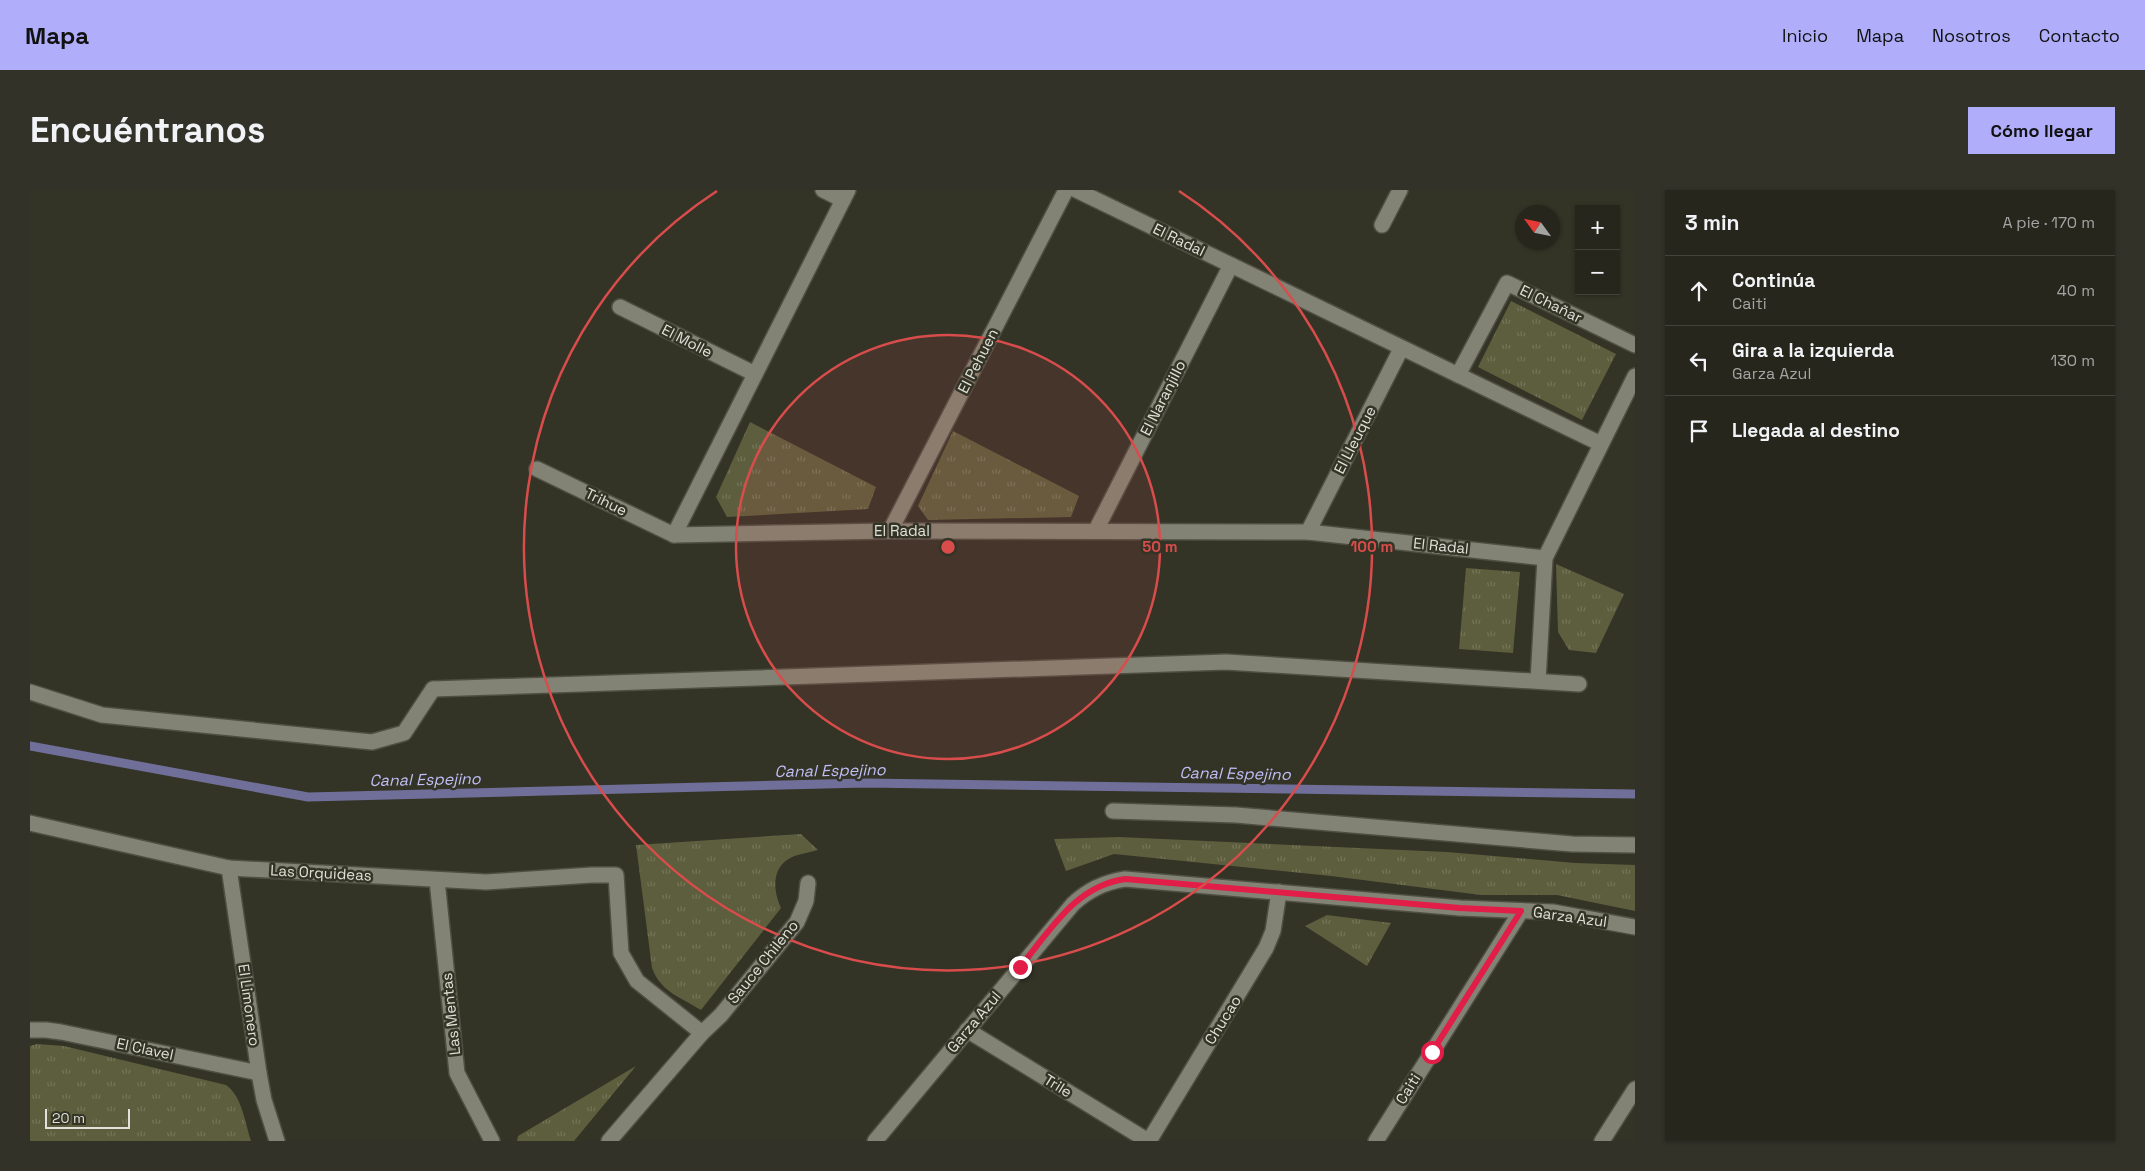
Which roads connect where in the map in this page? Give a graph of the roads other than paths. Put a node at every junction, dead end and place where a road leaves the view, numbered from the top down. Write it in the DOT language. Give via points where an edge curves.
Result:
graph roads {
  1 [pos="823,190"];
  2 [pos="1066,190"];
  3 [pos="1076,190"];
  4 [pos="1400,190"];
  5 [pos="845,195"];
  6 [pos="1382,225"];
  7 [pos="1231,265"];
  8 [pos="620,307"];
  9 [pos="1635,345"];
  10 [pos="1401,349"];
  11 [pos="755,374"];
  12 [pos="1458,375"];
  13 [pos="1635,376"];
  14 [pos="1601,444"];
  15 [pos="537,469"];
  16 [pos="1096,530"];
  17 [pos="890,531"];
  18 [pos="1308,532"];
  19 [pos="674,535"];
  20 [pos="1545,558"];
  21 [pos="1538,681"];
  22 [pos="1578,684"];
  23 [pos="30,692"];
  24 [pos="1113,811"];
  25 [pos="30,823"];
  26 [pos="1635,845"];
  27 [pos="229,868"];
  28 [pos="437,880"];
  29 [pos="808,883"];
  30 [pos="1279,892"];
  31 [pos="1521,911"];
  32 [pos="1635,927"];
  33 [pos="30,1030"];
  34 [pos="968,1030"];
  35 [pos="702,1033"];
  36 [pos="259,1073"];
  37 [pos="1635,1089"];
  38 [pos="276,1141"];
  39 [pos="492,1141"];
  40 [pos="609,1141"];
  41 [pos="874,1141"];
  42 [pos="1149,1141"];
  43 [pos="1376,1141"];
  44 [pos="1602,1141"];
  1 -- 5 [label="street"];
  2 -- 17 [label="street, El Pehuen"];
  3 -- 7 [label="street, El Radal"];
  4 -- 6 [label="street"];
  5 -- 11 [label="street"];
  7 -- 10 [label="street, El Radal"];
  7 -- 16 [label="street, El Naranjillo"];
  8 -- 11 [label="street, El Molle"];
  9 -- 12 [label="street, El Chañar" via="1506,283"];
  10 -- 12 [label="street, El Radal"];
  10 -- 18 [label="street, El Lleuque"];
  11 -- 19 [label="street"];
  12 -- 14 [label="street, El Radal"];
  13 -- 14 [label="street"];
  14 -- 20 [label="street"];
  15 -- 19 [label="street, Trihue"];
  16 -- 17 [label="street, El Radal"];
  16 -- 18 [label="street, El Radal"];
  17 -- 19 [label="street, El Radal"];
  18 -- 20 [label="street, El Radal"];
  20 -- 21 [label="street"];
  21 -- 22 [label="street"];
  21 -- 23 [label="street" via="1226,662 433,689 404,733 372,742 102,715"];
  24 -- 26 [label="street" via="1236,815 1572,844"];
  25 -- 27 [label="street, Las Orquideas"];
  27 -- 28 [label="street, Las Orquideas"];
  27 -- 36 [label="street, El Limonero"];
  28 -- 35 [label="street, Las Orquideas" via="486,882 616,875 621,953 637,981"];
  28 -- 39 [label="street, Las Mentas" via="457,1073"];
  29 -- 35 [label="street, Sauce Chileno" via="806,901 797,922 721,1015"];
  30 -- 31 [label="street, Garza Azul"];
  30 -- 34 [label="street, Garza Azul" via="1125,879 1104,884 1073,904"];
  30 -- 42 [label="street, Chucao" via="1274,931 1266,948"];
  31 -- 32 [label="street, Garza Azul" via="1571,914"];
  31 -- 43 [label="street, Caiti"];
  33 -- 36 [label="street, El Clavel" via="61,1032"];
  34 -- 41 [label="street, Garza Azul"];
  34 -- 42 [label="street, Trile"];
  35 -- 40 [label="street, Sauce Chileno"];
  36 -- 38 [label="street, El Limonero"];
  37 -- 44 [label="street"];
}
